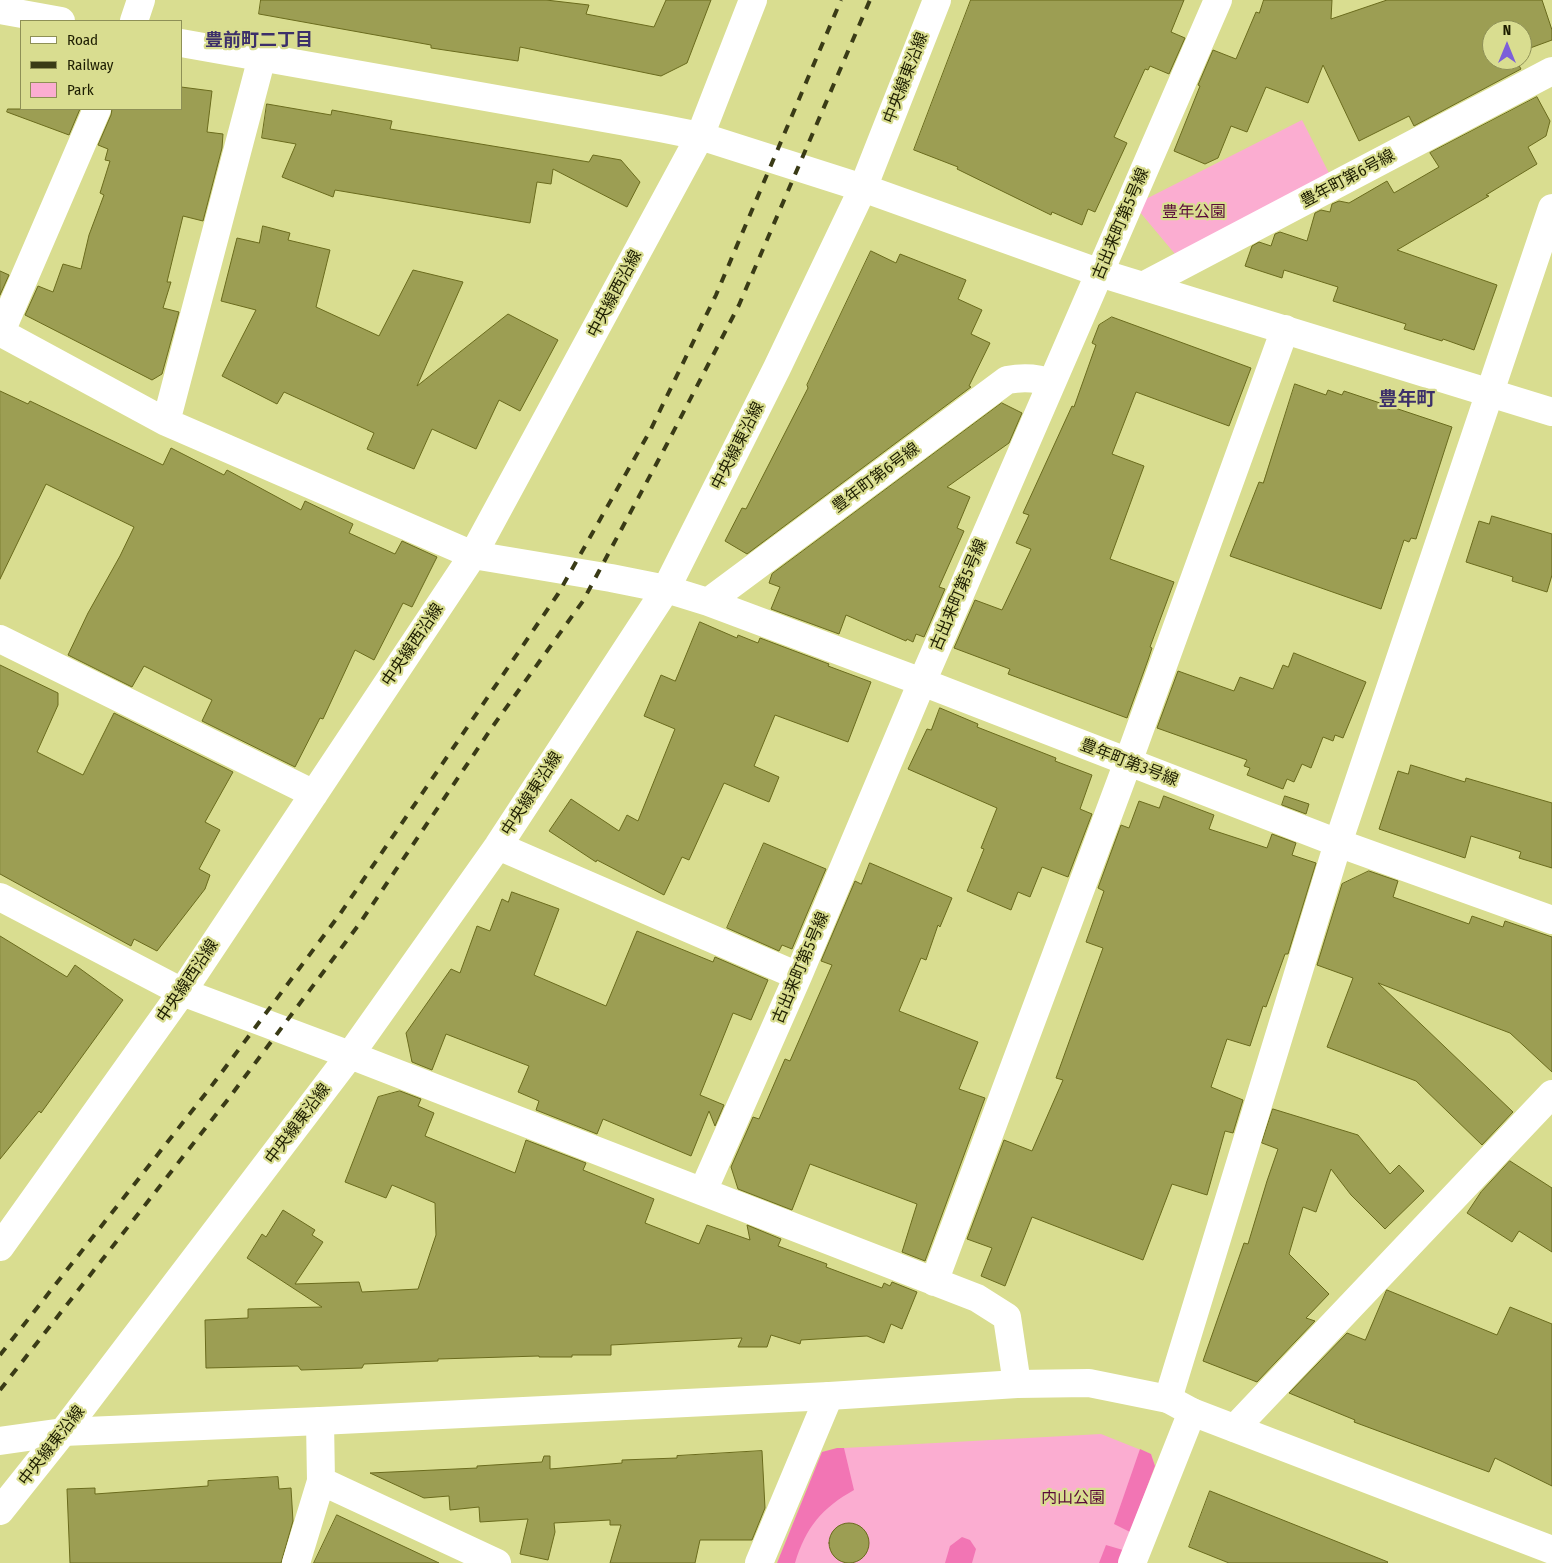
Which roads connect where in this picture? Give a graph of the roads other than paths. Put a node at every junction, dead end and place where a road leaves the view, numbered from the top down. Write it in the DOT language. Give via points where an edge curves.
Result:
graph roads {
  1 [pos="141,0"];
  2 [pos="753,0"];
  3 [pos="937,0"];
  4 [pos="1218,0"];
  5 [pos="0,10"];
  6 [pos="55,20"];
  7 [pos="134,20"];
  8 [pos="182,43"];
  9 [pos="262,57"];
  10 [pos="1552,71"];
  11 [pos="97,110"];
  12 [pos="700,136"];
  13 [pos="863,188"];
  14 [pos="1552,208"];
  15 [pos="1100,273"];
  16 [pos="1143,286"];
  17 [pos="1285,329"];
  18 [pos="0,333"];
  19 [pos="1051,382"];
  20 [pos="1490,392"];
  21 [pos="1552,412"];
  22 [pos="166,422"];
  23 [pos="473,555"];
  24 [pos="666,589"];
  25 [pos="708,602"];
  26 [pos="0,639"];
  27 [pos="922,682"];
  28 [pos="1128,762"];
  29 [pos="314,794"];
  30 [pos="1338,843"];
  31 [pos="498,846"];
  32 [pos="0,897"];
  33 [pos="1552,920"];
  34 [pos="798,976"];
  35 [pos="182,992"];
  36 [pos="350,1055"];
  37 [pos="1552,1094"];
  38 [pos="703,1191"];
  39 [pos="0,1247"];
  40 [pos="934,1282"];
  41 [pos="1017,1384"];
  42 [pos="829,1396"];
  43 [pos="1180,1405"];
  44 [pos="320,1421"];
  45 [pos="1235,1428"];
  46 [pos="63,1432"];
  47 [pos="3,1441"];
  48 [pos="321,1481"];
  49 [pos="0,1511"];
  50 [pos="1552,1550"];
  51 [pos="296,1563"];
  52 [pos="497,1563"];
  53 [pos="759,1563"];
  54 [pos="1132,1563"];
  1 -- 7 [label="street"];
  2 -- 12 [label="street, 中央線西沿線"];
  3 -- 13 [label="street, 中央線東沿線"];
  4 -- 15 [label="street, 古出来町第5号線"];
  5 -- 6 [label="street"];
  8 -- 9 [label="street"];
  9 -- 12 [label="street"];
  9 -- 22 [label="street"];
  10 -- 16 [label="street, 豊年町第6号線"];
  11 -- 18 [label="street"];
  12 -- 13 [label="street"];
  12 -- 23 [label="street, 中央線西沿線"];
  13 -- 15 [label="street"];
  13 -- 24 [label="street, 中央線東沿線"];
  14 -- 20 [label="street"];
  15 -- 16 [label="street"];
  15 -- 19 [label="street, 古出来町第5号線"];
  16 -- 17 [label="street"];
  17 -- 20 [label="street"];
  17 -- 28 [label="street"];
  18 -- 22 [label="street, 豊年町第3号線"];
  19 -- 25 [label="street, 豊年町第6号線" via="1022,377 1007,380"];
  19 -- 27 [label="street, 古出来町第5号線"];
  20 -- 21 [label="street"];
  20 -- 30 [label="street"];
  22 -- 23 [label="street, 豊年町第3号線"];
  23 -- 24 [label="street, 豊年町第3号線"];
  23 -- 29 [label="street, 中央線西沿線"];
  24 -- 25 [label="street, 豊年町第3号線"];
  24 -- 31 [label="street, 中央線東沿線"];
  25 -- 27 [label="street, 豊年町第3号線"];
  26 -- 29 [label="street"];
  27 -- 28 [label="street, 豊年町第3号線"];
  27 -- 34 [label="street, 古出来町第5号線"];
  28 -- 30 [label="street, 豊年町第3号線"];
  28 -- 40 [label="street"];
  29 -- 35 [label="street, 中央線西沿線"];
  30 -- 33 [label="street, 豊年町第3号線"];
  30 -- 43 [label="street"];
  31 -- 34 [label="street"];
  31 -- 36 [label="street, 中央線東沿線"];
  32 -- 35 [label="street"];
  34 -- 38 [label="street, 古出来町第5号線"];
  35 -- 36 [label="street"];
  35 -- 39 [label="street, 中央線西沿線"];
  36 -- 38 [label="street"];
  36 -- 46 [label="street, 中央線東沿線"];
  37 -- 45 [label="street"];
  38 -- 40 [label="street"];
  40 -- 41 [label="street" via="977,1298 1007,1317"];
  41 -- 42 [label="street"];
  41 -- 43 [label="street" via="1089,1384"];
  42 -- 44 [label="street"];
  42 -- 53 [label="street"];
  43 -- 45 [label="street"];
  43 -- 54 [label="street"];
  44 -- 46 [label="street"];
  44 -- 48 [label="street"];
  45 -- 50 [label="street"];
  46 -- 47 [label="street"];
  46 -- 49 [label="street, 中央線東沿線"];
  48 -- 51 [label="street"];
  48 -- 52 [label="street"];
}
